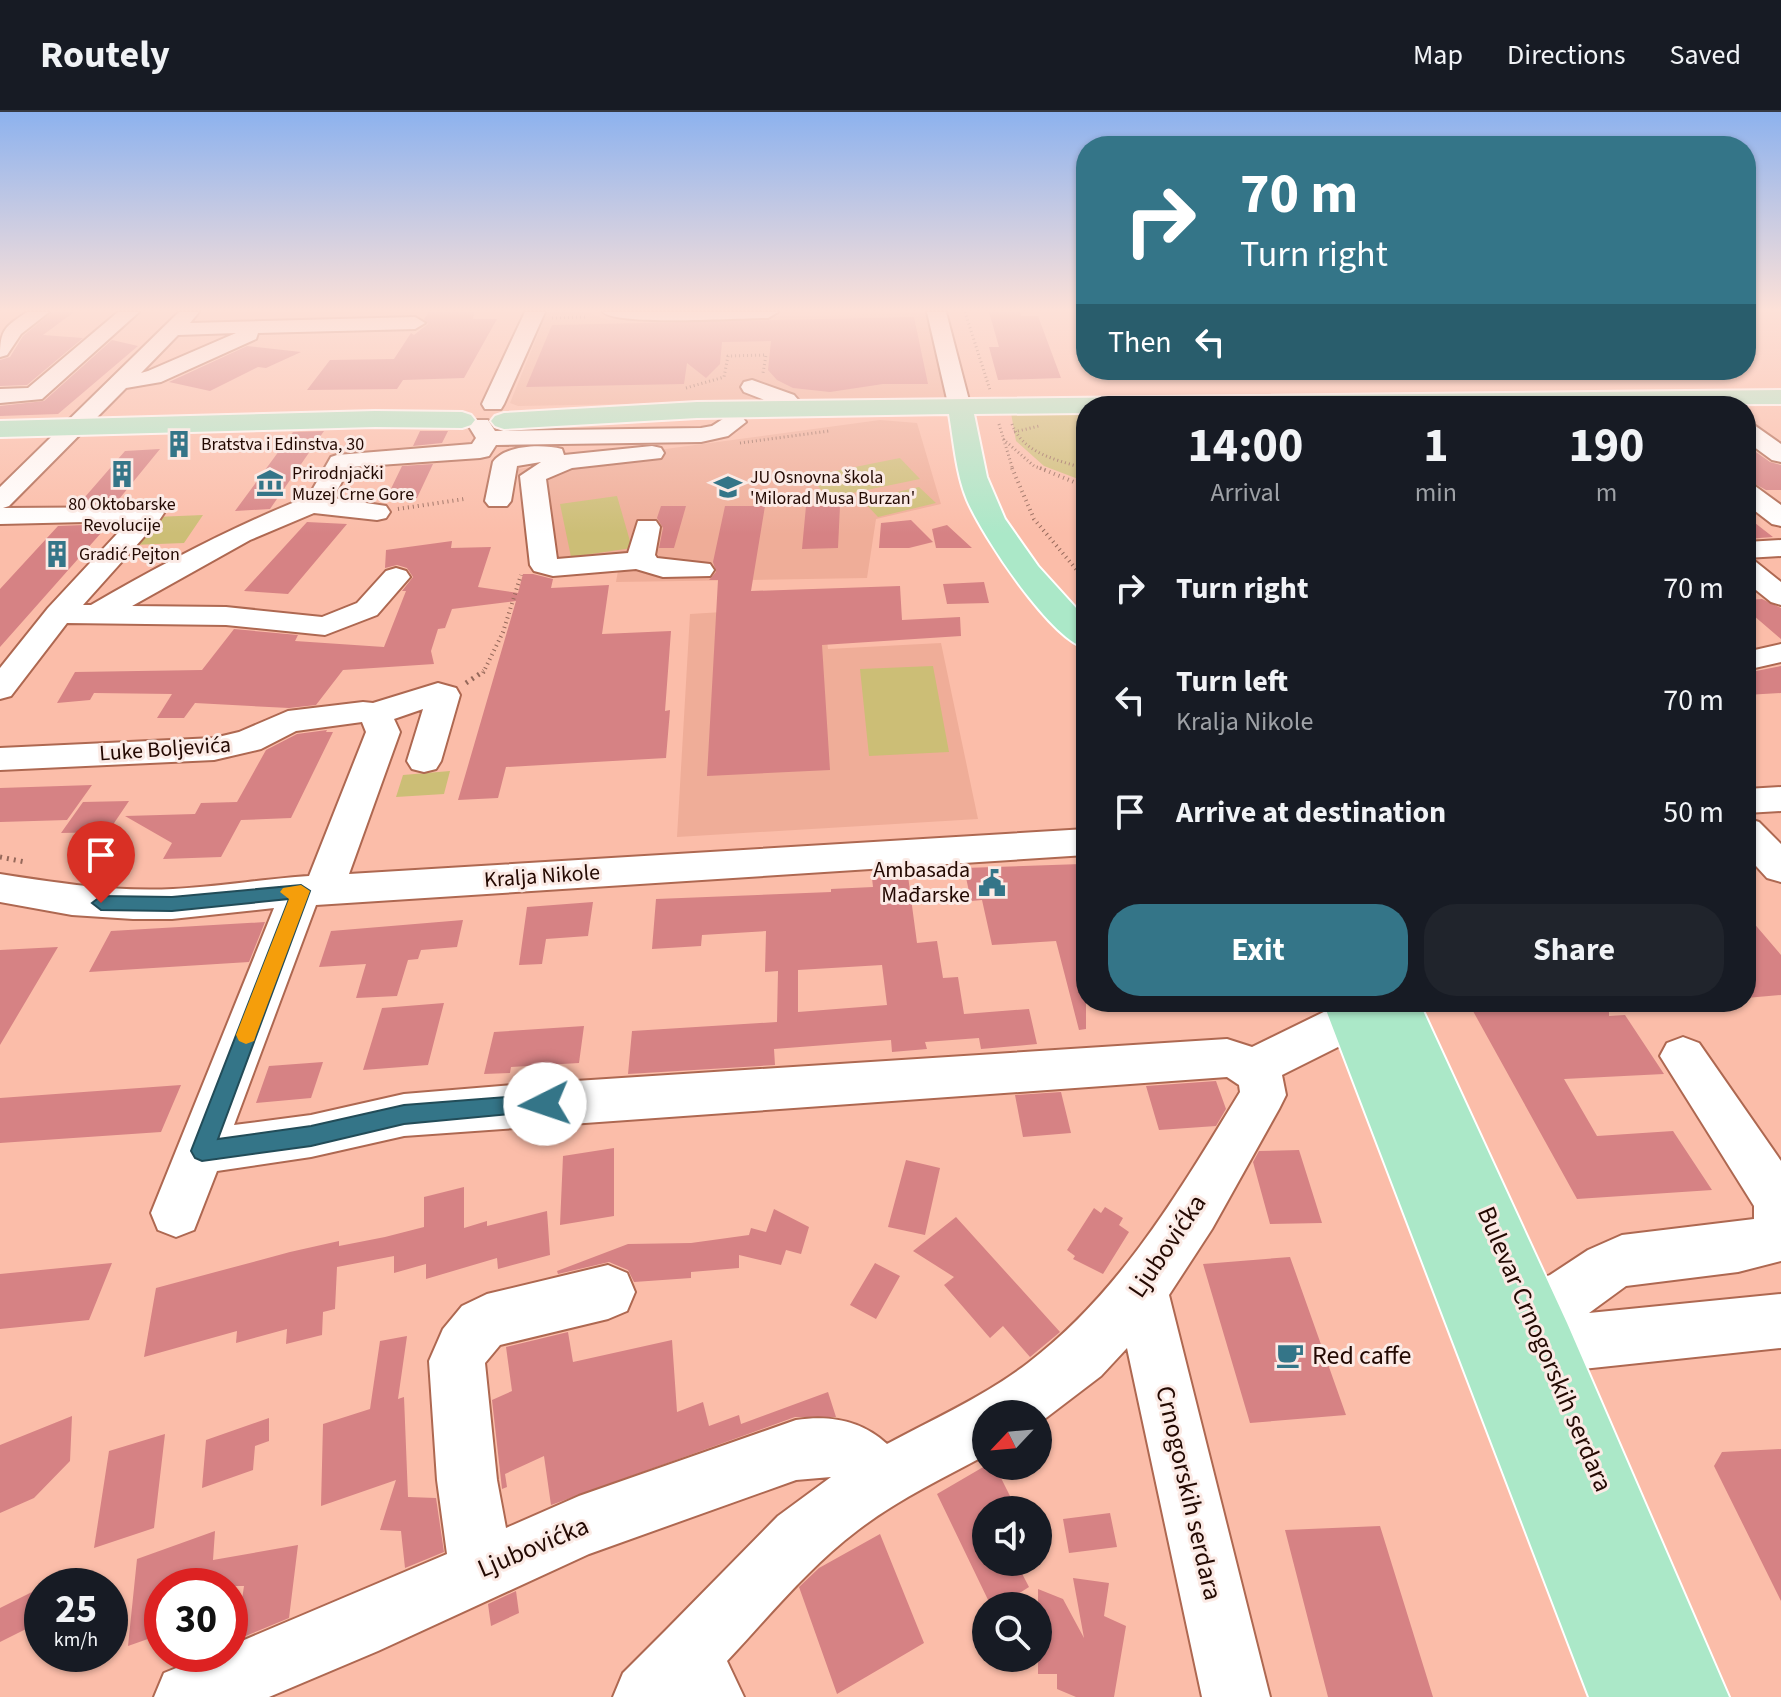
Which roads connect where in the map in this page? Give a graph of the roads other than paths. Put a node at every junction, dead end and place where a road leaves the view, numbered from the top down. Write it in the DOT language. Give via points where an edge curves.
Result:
graph roads {
  1 [pos="43,386"];
  2 [pos="116,386"];
  3 [pos="502,386"];
  4 [pos="967,386"];
  5 [pos="752,387"];
  6 [pos="1351,395"];
  7 [pos="0,396"];
  8 [pos="1328,396"];
  9 [pos="1390,396"];
  10 [pos="1781,397"];
  11 [pos="1756,398"];
  12 [pos="1076,407"];
  13 [pos="795,409"];
  14 [pos="988,411"];
  15 [pos="487,418"];
  16 [pos="75,426"];
  17 [pos="0,429"];
  18 [pos="736,433"];
  19 [pos="1756,438"];
  20 [pos="554,452"];
  21 [pos="652,453"];
  22 [pos="1781,457"];
  23 [pos="1756,459"];
  24 [pos="1001,476"];
  25 [pos="1756,499"];
  26 [pos="0,501"];
  27 [pos="498,501"];
  28 [pos="311,505"];
  29 [pos="1013,506"];
  30 [pos="377,512"];
  31 [pos="0,516"];
  32 [pos="1781,518"];
  33 [pos="647,527"];
  34 [pos="1781,548"];
  35 [pos="1756,549"];
  36 [pos="643,560"];
  37 [pos="700,570"];
  38 [pos="1756,576"];
  39 [pos="396,577"];
  40 [pos="1076,590"];
  41 [pos="1781,596"];
  42 [pos="59,614"];
  43 [pos="96,615"];
  44 [pos="1076,628"];
  45 [pos="1781,653"];
  46 [pos="1756,659"];
  47 [pos="0,689"];
  48 [pos="375,714"];
  49 [pos="0,759"];
  50 [pos="424,761"];
  51 [pos="1781,799"];
  52 [pos="1756,800"];
  53 [pos="1756,842"];
  54 [pos="1076,843"];
  55 [pos="1781,868"];
  56 [pos="14,876"];
  57 [pos="312,891"];
  58 [pos="1355,1012"];
  59 [pos="1368,1012"];
  60 [pos="1369,1012"];
  61 [pos="1683,1056"];
  62 [pos="1240,1063"];
  63 [pos="202,1151"];
  64 [pos="176,1213"];
  65 [pos="1141,1290"];
  66 [pos="608,1292"];
  67 [pos="1781,1321"];
  68 [pos="1537,1327"];
  69 [pos="1023,1400"];
  70 [pos="972,1431"];
  71 [pos="880,1480"];
  72 [pos="481,1568"];
  73 [pos="682,1683"];
  74 [pos="188,1697"];
  75 [pos="1236,1697"];
  76 [pos="1626,1697"];
  77 [pos="1692,1697"];
  1 -- 7 [label="street" via="34,394"];
  2 -- 16 [label="street"];
  3 -- 15 [label="street"];
  4 -- 14 [label="street"];
  5 -- 13 [label="street"];
  6 -- 8 [label="main road"];
  6 -- 9 [label="main road"];
  10 -- 11 [label="main road"];
  12 -- 14 [label="main road"];
  13 -- 14 [label="main road" via="839,419"];
  13 -- 15 [label="main road"];
  14 -- 24 [label="main road"];
  14 -- 44 [label="main road" via="974,477 996,529 1043,594"];
  15 -- 16 [label="main road"];
  15 -- 20 [label="street"];
  15 -- 28 [label="street" via="480,451 346,460"];
  16 -- 17 [label="main road"];
  16 -- 26 [label="street"];
  18 -- 20 [label="street"];
  19 -- 22 [label="street"];
  20 -- 21 [label="street" via="587,459"];
  20 -- 27 [label="street" via="505,462"];
  20 -- 36 [label="street" via="533,476 544,565"];
  22 -- 23 [label="street"];
  25 -- 32 [label="street"];
  28 -- 30 [label="street"];
  28 -- 43 [label="street" via="227,540"];
  29 -- 40 [label="main road"];
  31 -- 42 [label="street" via="151,513"];
  33 -- 36 [label="street"];
  34 -- 35 [label="street"];
  36 -- 37 [label="street" via="663,569"];
  38 -- 41 [label="street"];
  39 -- 43 [label="street" via="367,609 325,626 226,616"];
  42 -- 43 [label="street"];
  42 -- 47 [label="street"];
  45 -- 46 [label="street"];
  48 -- 49 [label="street, Luke Boljevića" via="288,721 249,741 214,749"];
  48 -- 50 [label="street, Luke Boljevića" via="444,695"];
  48 -- 57 [label="street" via="383,732"];
  51 -- 52 [label="street"];
  53 -- 55 [label="street"];
  54 -- 57 [label="street, Kralja Nikole"];
  56 -- 57 [label="street, Kralja Nikole" via="72,900 133,904"];
  57 -- 63 [label="street"];
  58 -- 62 [label="street"];
  59 -- 76 [label="main road"];
  60 -- 68 [label="main road, Bulevar Crnogorskih serdara"];
  61 -- 68 [label="street" via="1779,1201 1776,1238 1758,1245 1674,1250 1620,1261 1592,1275"];
  62 -- 63 [label="street" via="404,1115 311,1136"];
  62 -- 65 [label="street, Ljubovićka" via="1264,1085 1263,1095"];
  63 -- 64 [label="street"];
  65 -- 69 [label="street, Ljubovićka" via="1087,1348"];
  65 -- 75 [label="street, Crnogorskih serdara"];
  66 -- 72 [label="street" via="487,1321 463,1347 457,1361"];
  67 -- 68 [label="street"];
  68 -- 77 [label="main road, Bulevar Crnogorskih serdara"];
  70 -- 71 [label="street"];
  71 -- 72 [label="street, Ljubovićka" via="857,1455 828,1444 796,1450 579,1527"];
  71 -- 73 [label="street" via="800,1538"];
  72 -- 74 [label="street, Ljubovićka" via="355,1628"];
}
